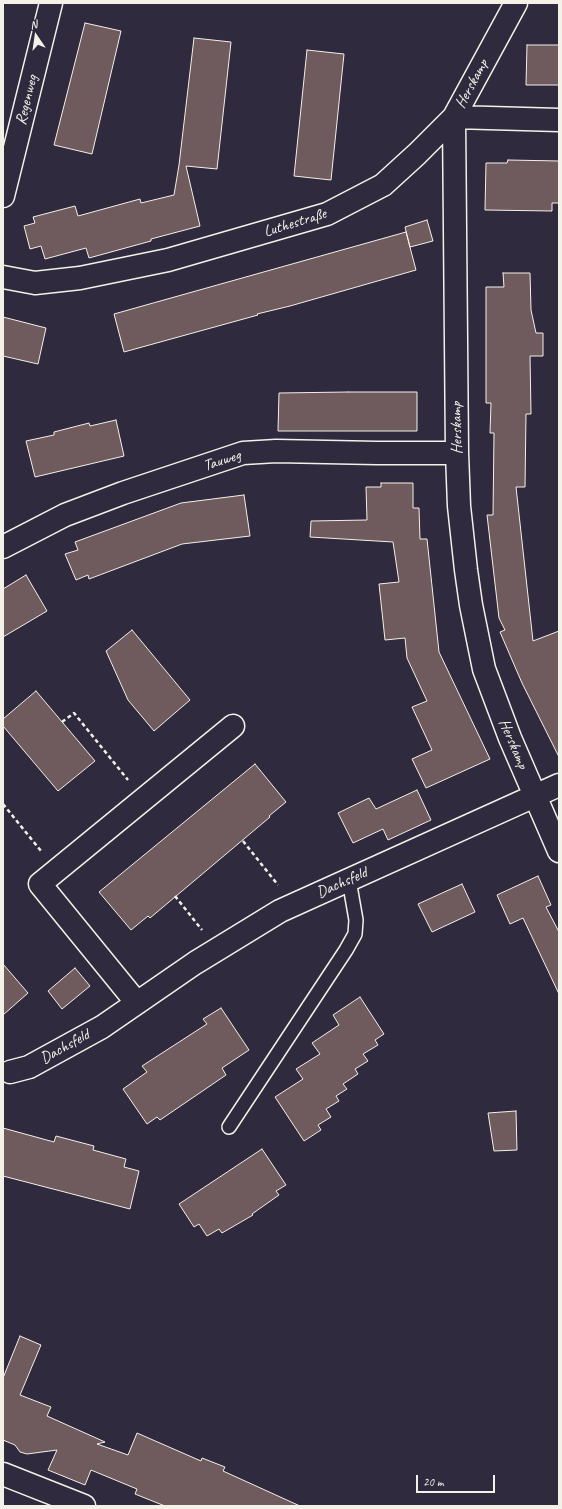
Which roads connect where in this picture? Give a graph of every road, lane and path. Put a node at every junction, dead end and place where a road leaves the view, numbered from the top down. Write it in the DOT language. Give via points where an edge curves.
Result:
graph roads {
  1 [pos="51,3"];
  2 [pos="516,3"];
  3 [pos="454,117"];
  4 [pos="559,120"];
  5 [pos="3,196"];
  6 [pos="3,277"];
  7 [pos="457,453"];
  8 [pos="3,547"];
  9 [pos="62,722"];
  10 [pos="233,726"];
  11 [pos="559,785"];
  12 [pos="536,796"];
  13 [pos="144,799"];
  14 [pos="3,804"];
  15 [pos="243,841"];
  16 [pos="559,851"];
  17 [pos="57,870"];
  18 [pos="349,880"];
  19 [pos="176,896"];
  20 [pos="293,905"];
  21 [pos="218,950"];
  22 [pos="137,1003"];
  23 [pos="7,1074"];
  24 [pos="229,1127"];
  25 [pos="3,1474"];
  26 [pos="84,1506"];
  1 -- 5 [label="street, Regenweg"];
  2 -- 3 [label="street, Herskamp"];
  3 -- 4 [label="street"];
  3 -- 6 [label="street, Luthestraße" via="383,186 327,214 168,260 80,278 35,282"];
  3 -- 7 [label="street, Herskamp"];
  7 -- 8 [label="street, Tauweg" via="243,453 65,515"];
  7 -- 12 [label="street, Herskamp" via="466,570 479,648 493,695"];
  9 -- 13 [label="path" via="74,713"];
  10 -- 13 [label="street"];
  11 -- 12 [label="street, Dachsfeld"];
  12 -- 16 [label="street, Herskamp"];
  12 -- 18 [label="street, Dachsfeld"];
  13 -- 17 [label="street"];
  14 -- 17 [label="path"];
  15 -- 20 [label="path"];
  17 -- 22 [label="street" via="40,884"];
  18 -- 20 [label="street, Dachsfeld"];
  18 -- 24 [label="lane" via="356,920 355,934"];
  19 -- 21 [label="path"];
  20 -- 21 [label="street, Dachsfeld"];
  21 -- 22 [label="street, Dachsfeld"];
  22 -- 23 [label="street, Dachsfeld" via="29,1067"];
  25 -- 26 [label="street"];
}
